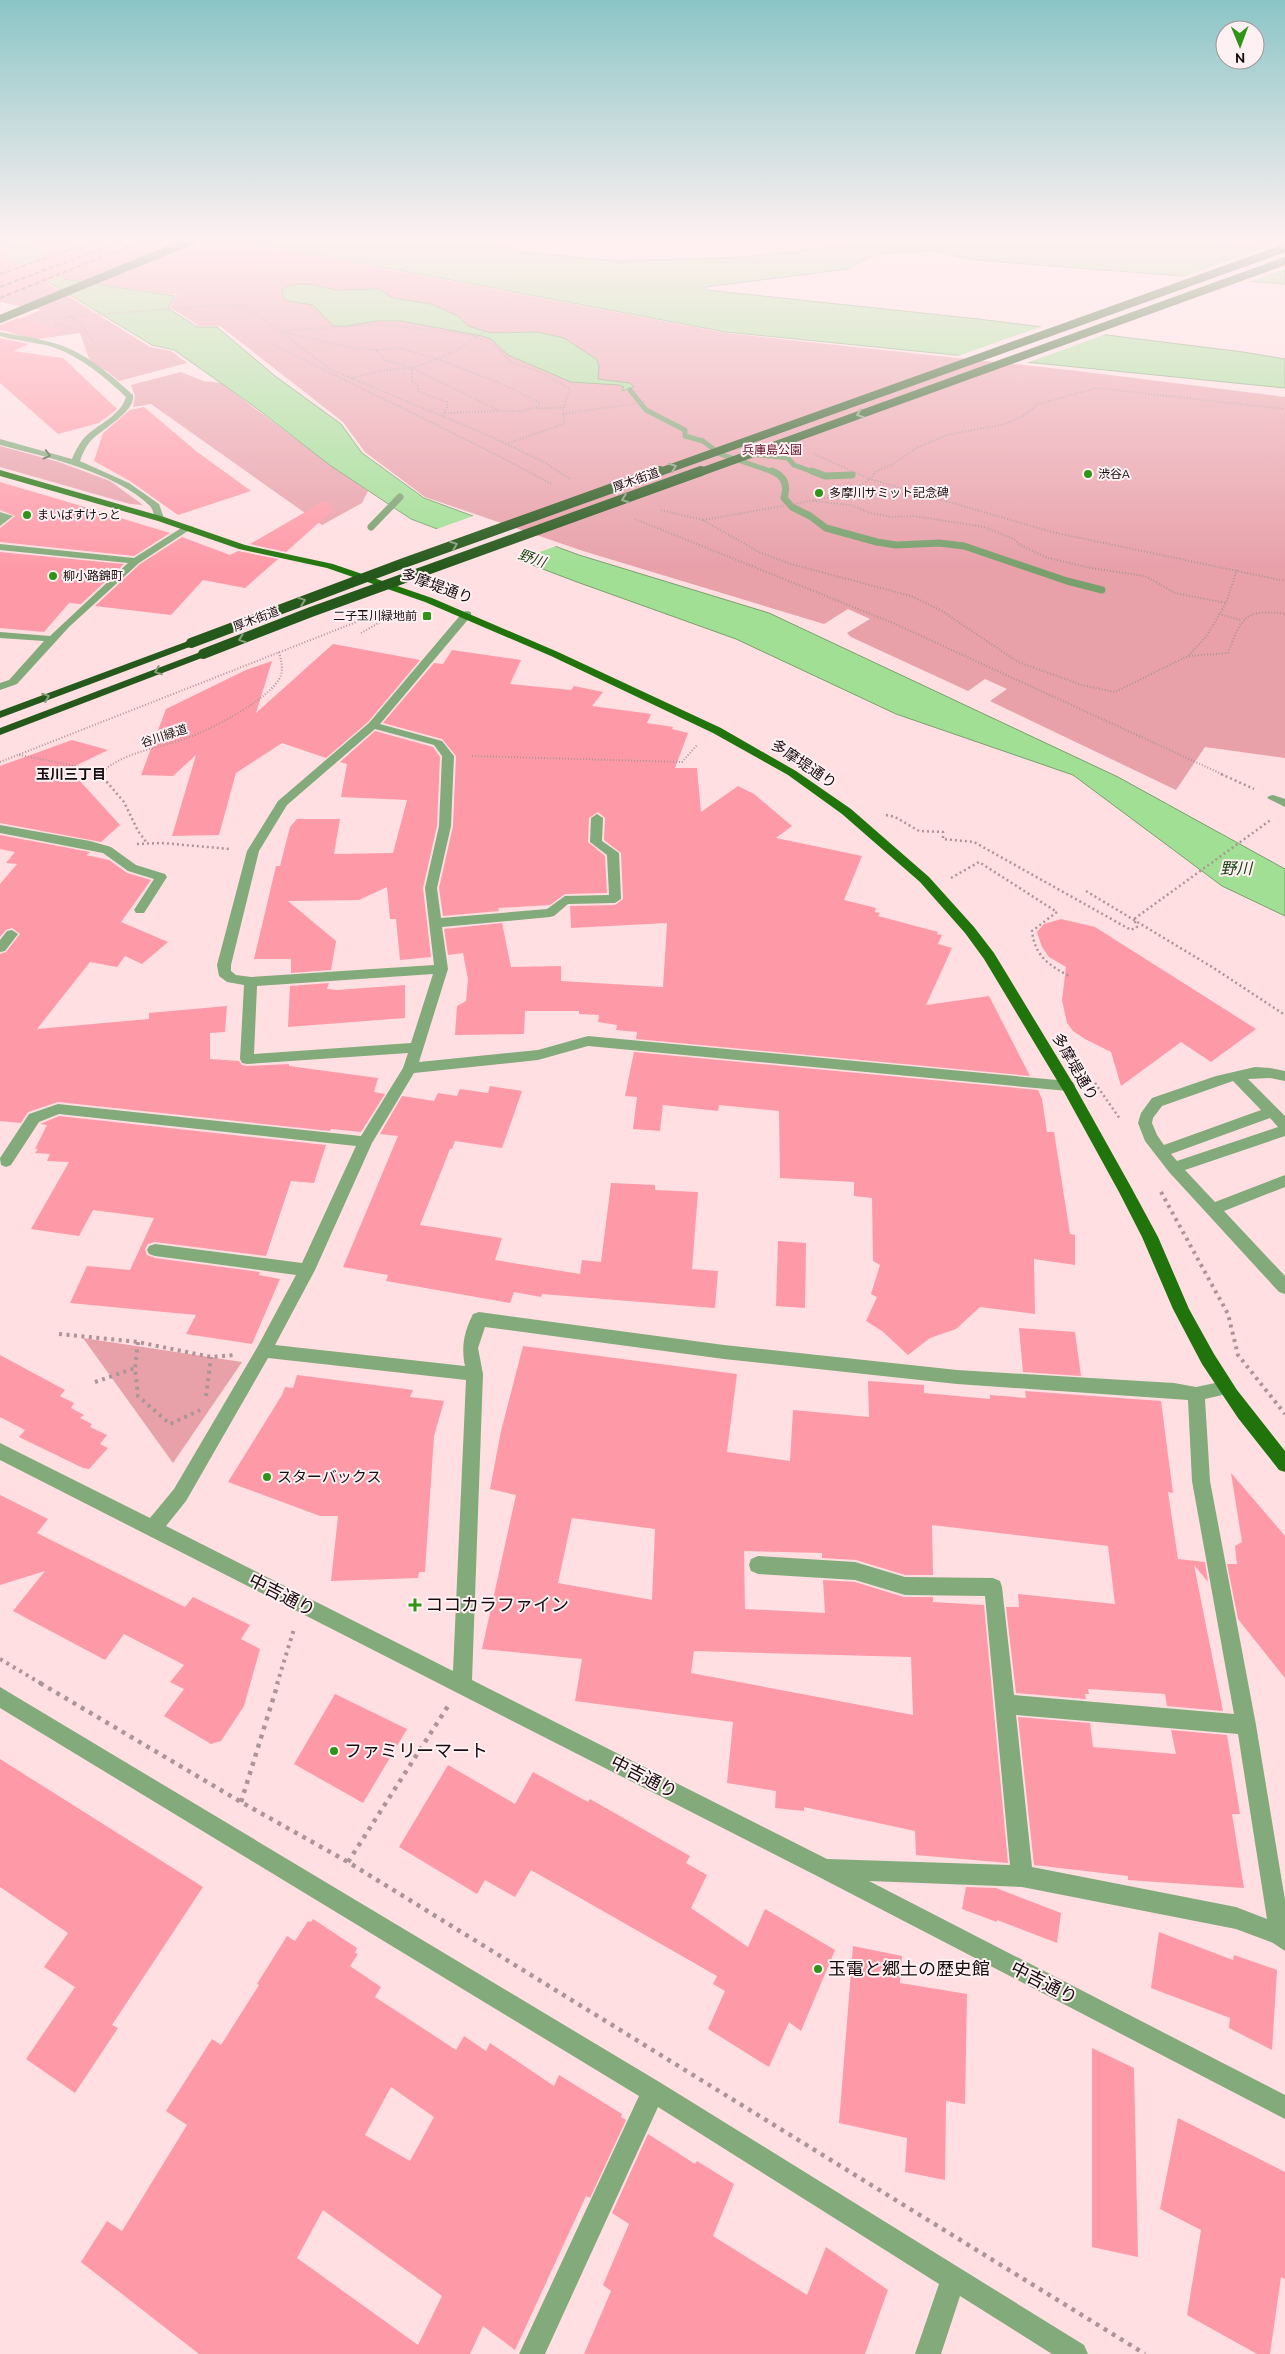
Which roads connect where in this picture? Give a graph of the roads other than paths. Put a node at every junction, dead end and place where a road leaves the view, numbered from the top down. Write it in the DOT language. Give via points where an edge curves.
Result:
graph roads {
  1 [pos="65,350"];
  2 [pos="1000,350"];
  3 [pos="1038,350"];
  4 [pos="0,442"];
  5 [pos="75,462"];
  6 [pos="0,473"];
  7 [pos="0,515"];
  8 [pos="159,518"];
  9 [pos="0,524"];
  10 [pos="189,527"];
  11 [pos="0,547"];
  12 [pos="12,548"];
  13 [pos="0,560"];
  14 [pos="136,561"];
  15 [pos="467,614"];
  16 [pos="0,635"];
  17 [pos="52,639"];
  18 [pos="0,687"];
  19 [pos="0,715"];
  20 [pos="373,726"];
  21 [pos="0,732"];
  22 [pos="1273,798"];
  23 [pos="1285,803"];
  24 [pos="597,818"];
  25 [pos="0,830"];
  26 [pos="140,910"];
  27 [pos="436,923"];
  28 [pos="12,934"];
  29 [pos="0,948"];
  30 [pos="441,969"];
  31 [pos="250,982"];
  32 [pos="417,1047"];
  33 [pos="410,1068"];
  34 [pos="1236,1076"];
  35 [pos="1285,1076"];
  36 [pos="1068,1086"];
  37 [pos="1271,1112"];
  38 [pos="1285,1125"];
  39 [pos="1285,1130"];
  40 [pos="365,1142"];
  41 [pos="1161,1152"];
  42 [pos="6,1161"];
  43 [pos="1174,1168"];
  44 [pos="1285,1181"];
  45 [pos="1212,1208"];
  46 [pos="155,1250"];
  47 [pos="307,1270"];
  48 [pos="1282,1281"];
  49 [pos="264,1351"];
  50 [pos="475,1374"];
  51 [pos="1225,1388"];
  52 [pos="1196,1394"];
  53 [pos="0,1451"];
  54 [pos="1285,1464"];
  55 [pos="153,1530"];
  56 [pos="758,1565"];
  57 [pos="462,1684"];
  58 [pos="0,1696"];
  59 [pos="1004,1704"];
  60 [pos="1246,1725"];
  61 [pos="824,1869"];
  62 [pos="1022,1876"];
  63 [pos="1282,1938"];
  64 [pos="653,2090"];
  65 [pos="1285,2107"];
  66 [pos="954,2277"];
  67 [pos="532,2354"];
  68 [pos="928,2354"];
  69 [pos="1075,2354"];
  1 -- 5 [label="street" via="104,373 130,397 124,409 87,439"];
  19 -- 2 [label="highway, 厚木街道, one-way, bridge" via="400,564"];
  3 -- 21 [label="highway, 厚木街道, one-way, bridge" via="311,612"];
  4 -- 5 [label="street, one-way"];
  5 -- 8 [label="street" via="126,485 156,506"];
  6 -- 8 [label="main road, 多摩堤通り"];
  7 -- 9 [label="street" via="8,516"];
  8 -- 10 [label="main road, 多摩堤通り"];
  10 -- 14 [label="street"];
  10 -- 15 [label="main road, 多摩堤通り" via="244,547 330,566"];
  11 -- 12 [label="street"];
  12 -- 13 [label="street"];
  12 -- 14 [label="street"];
  14 -- 17 [label="street"];
  15 -- 20 [label="street"];
  15 -- 36 [label="main road, 多摩堤通り" via="712,728 768,758 867,828 919,876 975,936"];
  16 -- 17 [label="street"];
  17 -- 18 [label="street" via="14,682"];
  20 -- 27 [label="street" via="438,743 448,756 445,826 431,888"];
  20 -- 31 [label="street" via="282,802 253,851 224,965 224,972 232,979"];
  22 -- 23 [label="street"];
  24 -- 27 [label="street" via="596,842 613,853 614,899 565,900 550,913"];
  25 -- 26 [label="street" via="90,845 107,850 132,868 161,877"];
  27 -- 30 [label="street"];
  28 -- 29 [label="street"];
  30 -- 31 [label="street"];
  30 -- 32 [label="street"];
  31 -- 32 [label="street" via="247,1059"];
  32 -- 33 [label="street"];
  33 -- 36 [label="street" via="538,1055 588,1041"];
  33 -- 40 [label="street"];
  34 -- 35 [label="street" via="1265,1071"];
  34 -- 37 [label="street"];
  34 -- 41 [label="street" via="1157,1102 1149,1112 1146,1124 1150,1137"];
  36 -- 51 [label="main road, 多摩堤通り" via="1145,1226 1186,1320"];
  37 -- 38 [label="street"];
  37 -- 41 [label="street"];
  39 -- 43 [label="street"];
  40 -- 42 [label="street" via="58,1109 34,1118"];
  40 -- 47 [label="street"];
  41 -- 43 [label="street"];
  43 -- 45 [label="street"];
  44 -- 45 [label="street"];
  45 -- 48 [label="street"];
  46 -- 47 [label="street"];
  47 -- 49 [label="street"];
  49 -- 50 [label="street"];
  49 -- 55 [label="street" via="180,1495"];
  50 -- 52 [label="street" via="470,1348 479,1319 724,1352 947,1376"];
  50 -- 57 [label="street"];
  51 -- 52 [label="street"];
  51 -- 54 [label="main road, 多摩堤通り"];
  52 -- 60 [label="street" via="1201,1481"];
  53 -- 55 [label="street, 中吉通り"];
  55 -- 57 [label="street, 中吉通り"];
  56 -- 59 [label="street" via="855,1571 905,1586 993,1587"];
  57 -- 61 [label="street, 中吉通り"];
  58 -- 64 [label="street"];
  59 -- 60 [label="street"];
  59 -- 62 [label="street"];
  60 -- 63 [label="street"];
  61 -- 62 [label="street"];
  61 -- 65 [label="street, 中吉通り"];
  62 -- 63 [label="street" via="1236,1918"];
  64 -- 66 [label="street"];
  64 -- 67 [label="street"];
  66 -- 68 [label="street"];
  66 -- 69 [label="street"];
}
